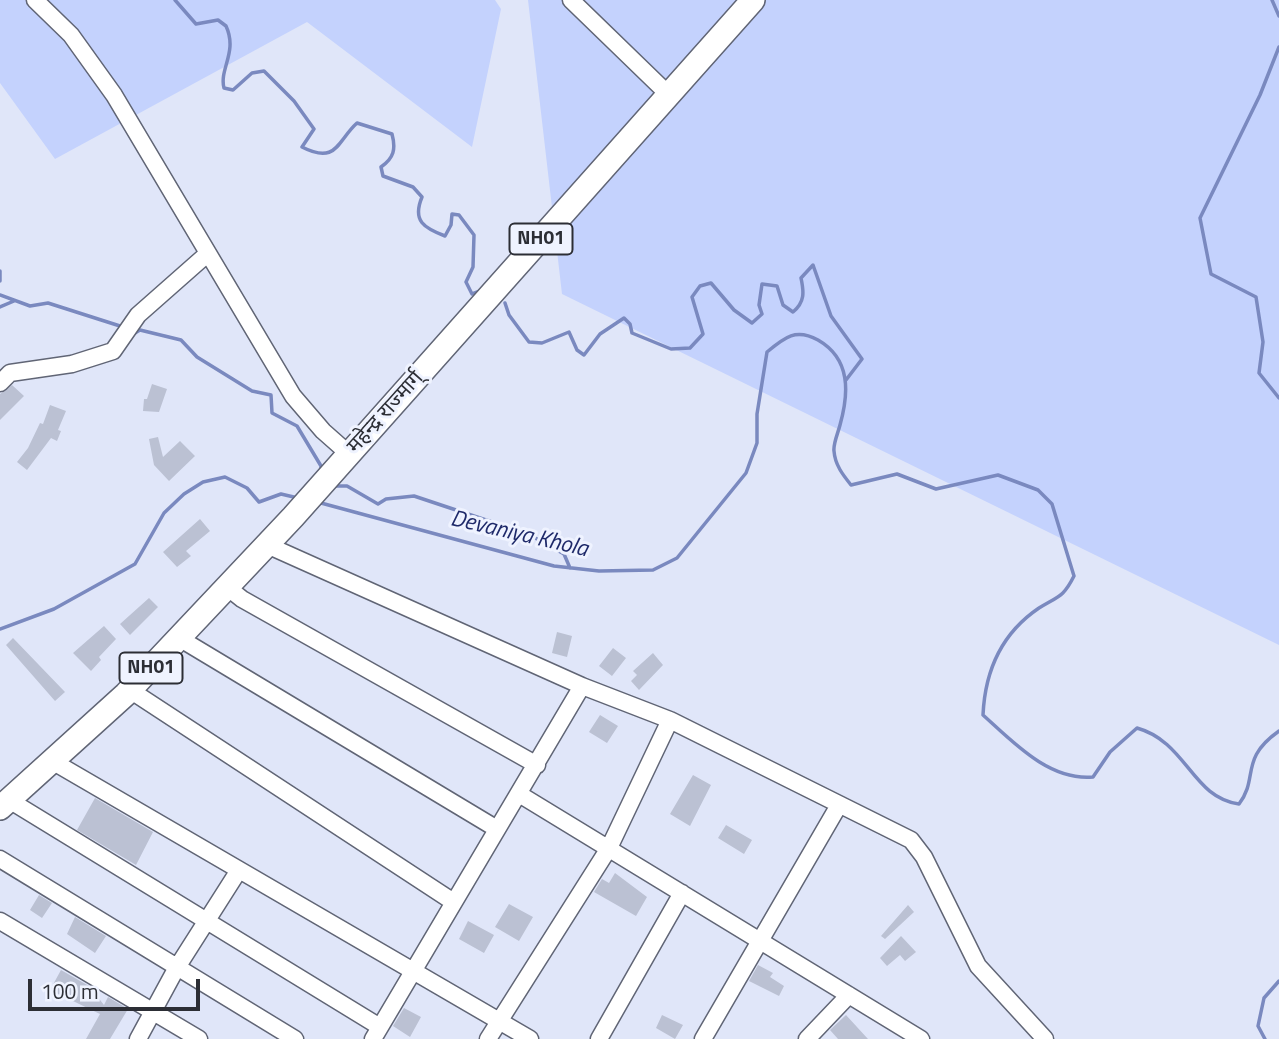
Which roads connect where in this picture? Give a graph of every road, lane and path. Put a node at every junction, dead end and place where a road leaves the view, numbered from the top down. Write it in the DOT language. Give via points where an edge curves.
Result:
graph roads {
  1 [pos="36,0"];
  2 [pos="571,0"];
  3 [pos="753,0"];
  4 [pos="669,95"];
  5 [pos="206,255"];
  6 [pos="0,383"];
  7 [pos="349,454"];
  8 [pos="267,545"];
  9 [pos="227,587"];
  10 [pos="179,638"];
  11 [pos="582,686"];
  12 [pos="130,690"];
  13 [pos="670,720"];
  14 [pos="52,761"];
  15 [pos="537,765"];
  16 [pos="519,794"];
  17 [pos="5,804"];
  18 [pos="839,805"];
  19 [pos="497,830"];
  20 [pos="609,848"];
  21 [pos="0,859"];
  22 [pos="239,870"];
  23 [pos="682,893"];
  24 [pos="452,901"];
  25 [pos="0,921"];
  26 [pos="205,921"];
  27 [pos="761,941"];
  28 [pos="176,969"];
  29 [pos="410,972"];
  30 [pos="849,995"];
  31 [pos="155,1012"];
  32 [pos="499,1021"];
  33 [pos="376,1033"];
  34 [pos="138,1039"];
  35 [pos="199,1039"];
  36 [pos="295,1039"];
  37 [pos="488,1039"];
  38 [pos="530,1039"];
  39 [pos="599,1039"];
  40 [pos="703,1039"];
  41 [pos="807,1039"];
  42 [pos="921,1039"];
  43 [pos="1045,1039"];
  1 -- 5 [label="street" via="71,35 114,95"];
  2 -- 4 [label="street"];
  3 -- 4 [label="highway, महेन्द्र राज्मार्ग् / NH01"];
  4 -- 7 [label="highway, महेन्द्र राज्मार्ग् / NH01"];
  5 -- 6 [label="street" via="130,327 113,351 72,364 10,373"];
  5 -- 7 [label="street" via="293,396"];
  7 -- 8 [label="highway, महेन्द्र राज्मार्ग् / NH01"];
  8 -- 9 [label="highway, महेन्द्र राज्मार्ग् / NH01"];
  8 -- 11 [label="street"];
  9 -- 10 [label="highway, महेन्द्र राज्मार्ग् / NH01"];
  9 -- 15 [label="street"];
  10 -- 12 [label="highway, महेन्द्र राज्मार्ग् / NH01"];
  10 -- 19 [label="street"];
  11 -- 13 [label="street"];
  11 -- 15 [label="street"];
  12 -- 14 [label="highway, महेन्द्र राज्मार्ग् / NH01"];
  12 -- 24 [label="street"];
  13 -- 18 [label="street"];
  13 -- 20 [label="street"];
  14 -- 17 [label="highway, महेन्द्र राज्मार्ग् / NH01"];
  14 -- 22 [label="street"];
  15 -- 16 [label="street"];
  16 -- 19 [label="street"];
  16 -- 20 [label="street"];
  17 -- 26 [label="street"];
  18 -- 27 [label="street"];
  18 -- 43 [label="street" via="917,845 978,966"];
  19 -- 24 [label="street"];
  20 -- 23 [label="street"];
  20 -- 32 [label="street"];
  21 -- 28 [label="street"];
  22 -- 26 [label="street"];
  22 -- 29 [label="street"];
  23 -- 27 [label="street"];
  23 -- 39 [label="street"];
  24 -- 29 [label="street"];
  25 -- 31 [label="street"];
  26 -- 28 [label="street"];
  26 -- 33 [label="street"];
  27 -- 30 [label="street"];
  27 -- 40 [label="street"];
  28 -- 31 [label="street"];
  28 -- 36 [label="street"];
  29 -- 32 [label="street"];
  29 -- 33 [label="street"];
  30 -- 41 [label="street"];
  30 -- 42 [label="street"];
  31 -- 34 [label="street"];
  31 -- 35 [label="street"];
  32 -- 37 [label="street"];
  32 -- 38 [label="street"];
}
